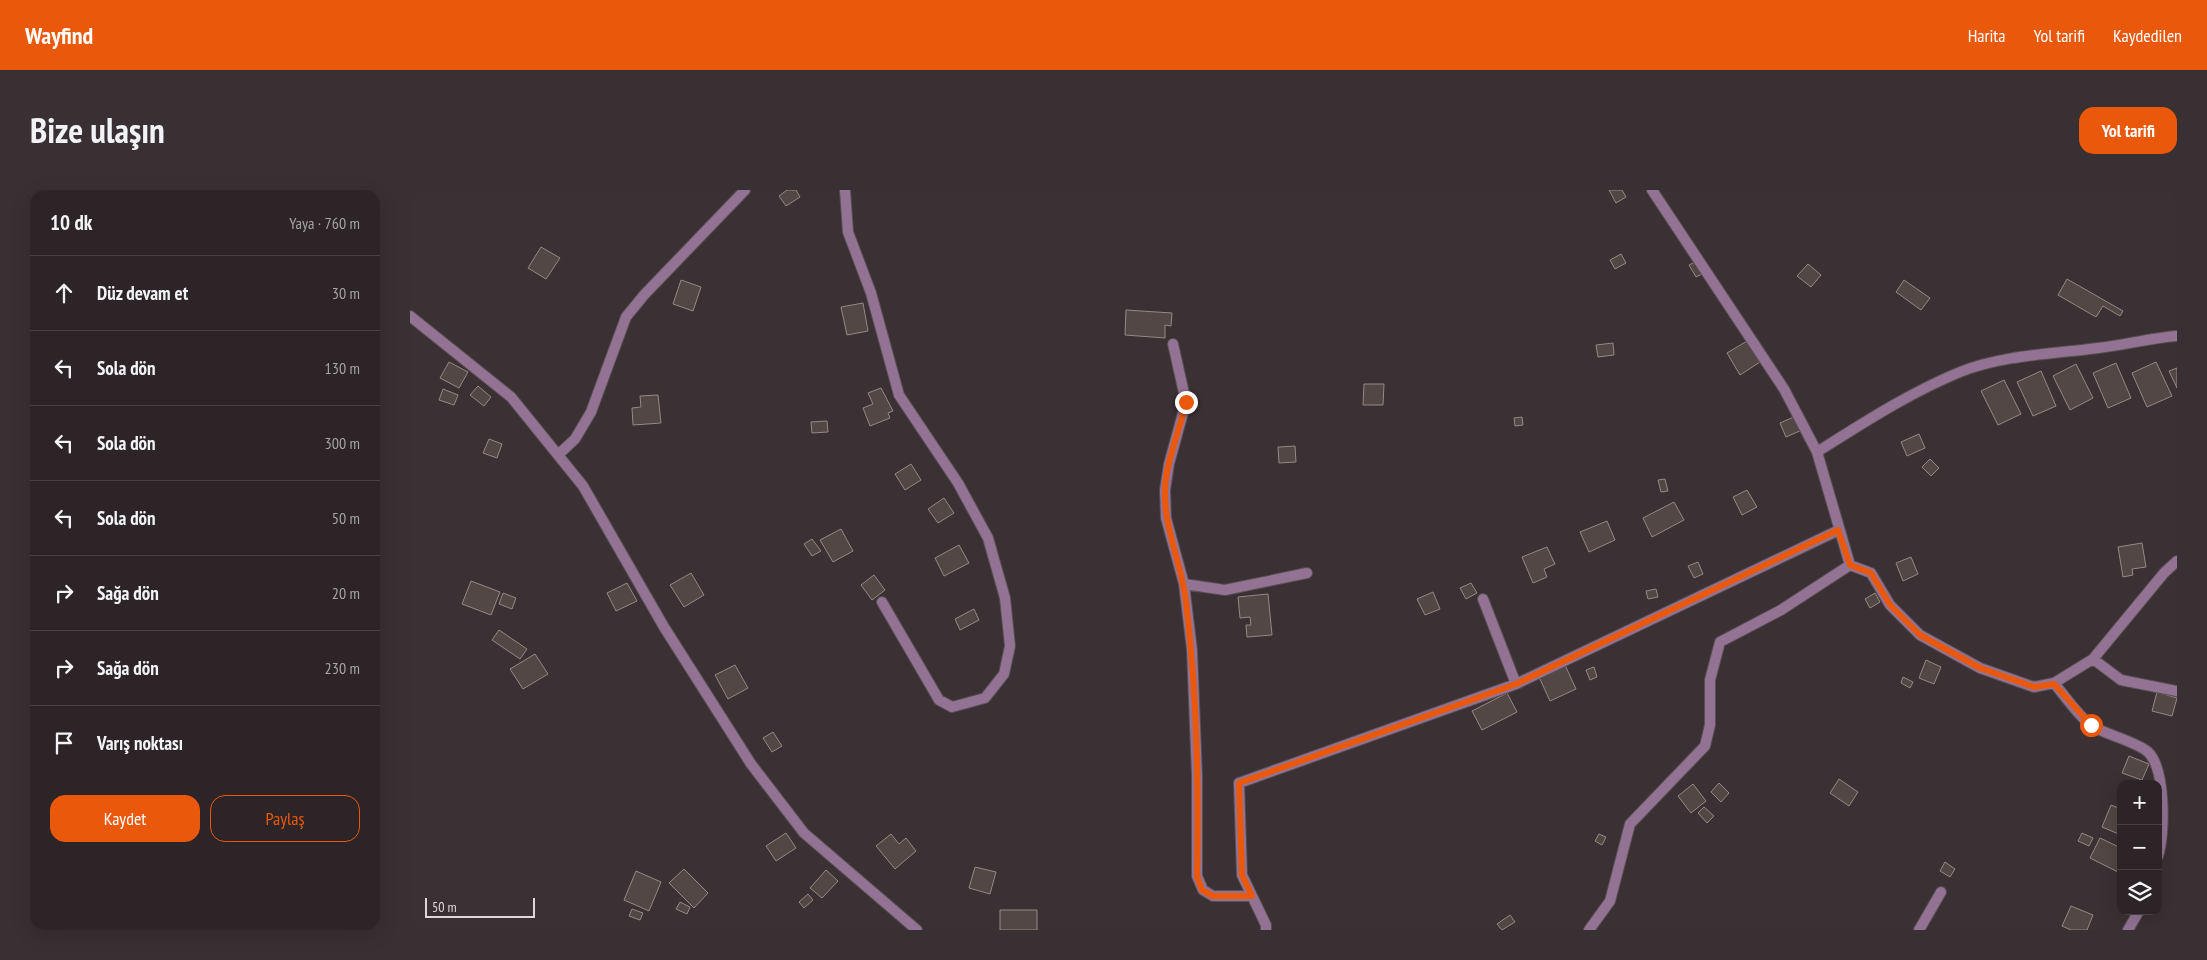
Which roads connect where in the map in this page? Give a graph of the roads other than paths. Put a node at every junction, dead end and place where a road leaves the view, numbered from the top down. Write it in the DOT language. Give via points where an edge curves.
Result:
graph roads {
  1 [pos="744,190"];
  2 [pos="845,190"];
  3 [pos="1652,190"];
  4 [pos="410,316"];
  5 [pos="2177,336"];
  6 [pos="1173,344"];
  7 [pos="1817,452"];
  8 [pos="558,455"];
  9 [pos="1838,530"];
  10 [pos="2177,561"];
  11 [pos="1850,565"];
  12 [pos="1307,573"];
  13 [pos="1184,584"];
  14 [pos="1483,599"];
  15 [pos="882,602"];
  16 [pos="2093,659"];
  17 [pos="1516,684"];
  18 [pos="2054,684"];
  19 [pos="2177,691"];
  20 [pos="2162,825"];
  21 [pos="1941,892"];
  22 [pos="1252,896"];
  23 [pos="2137,915"];
  24 [pos="917,930"];
  25 [pos="1266,930"];
  26 [pos="1588,930"];
  27 [pos="1920,930"];
  28 [pos="2128,930"];
  1 -- 8 [label="street" via="626,317 591,412 575,439"];
  2 -- 15 [label="street" via="848,232 871,293 899,395 958,483 988,538 1005,598 1010,646 1004,674 985,698 952,707 939,700"];
  3 -- 7 [label="street" via="1784,389"];
  4 -- 8 [label="street" via="511,397"];
  5 -- 7 [label="street" via="2100,348 2029,354 1961,372 1906,397"];
  6 -- 13 [label="street" via="1186,402 1169,464 1165,490 1166,518"];
  7 -- 9 [label="street"];
  8 -- 24 [label="street" via="583,486 664,627 751,764 804,833"];
  9 -- 11 [label="street"];
  9 -- 17 [label="street"];
  10 -- 16 [label="street"];
  11 -- 18 [label="street" via="1871,573 1890,605 1920,635 1980,668 2034,687"];
  11 -- 26 [label="street" via="1781,610 1720,642 1710,680 1710,725 1705,746 1630,824 1610,901"];
  12 -- 13 [label="street" via="1225,590"];
  13 -- 22 [label="street" via="1192,650 1197,876 1202,890 1213,896"];
  14 -- 17 [label="street"];
  16 -- 18 [label="street"];
  16 -- 19 [label="street" via="2121,680"];
  17 -- 22 [label="street" via="1239,783 1242,875"];
  18 -- 20 [label="street" via="2091,725 2148,752 2157,769"];
  21 -- 27 [label="street"];
  22 -- 25 [label="street"];
  23 -- 28 [label="street"];
}
